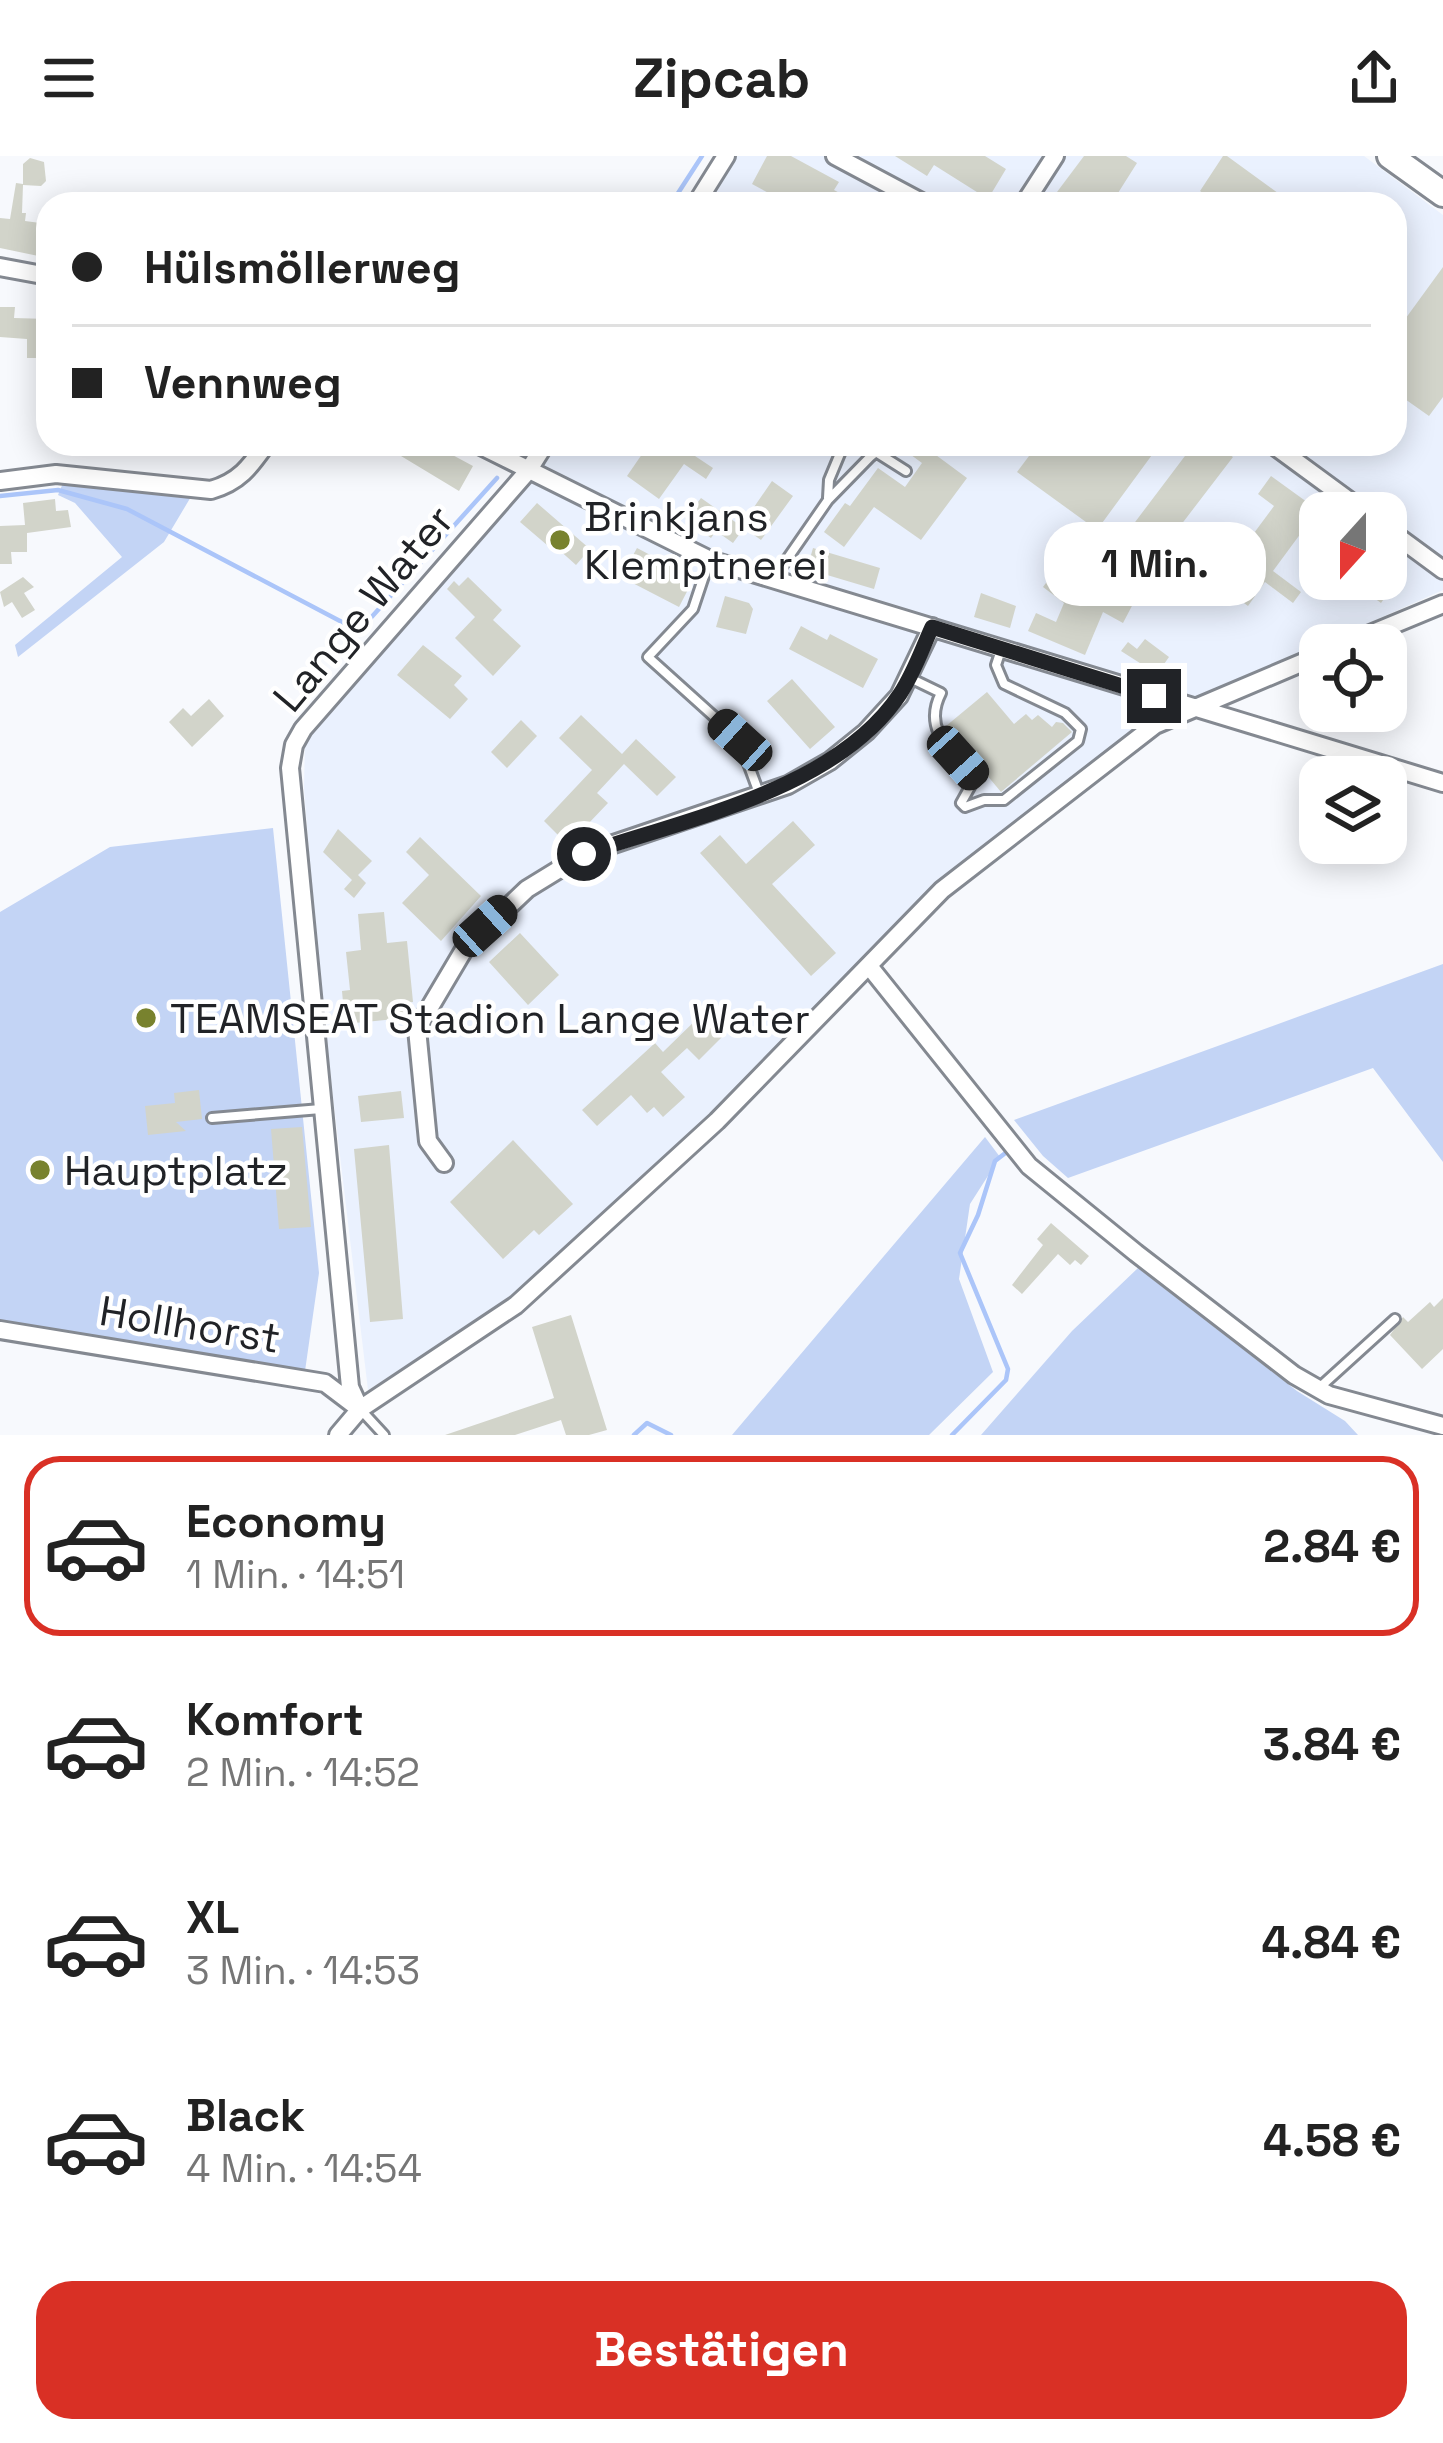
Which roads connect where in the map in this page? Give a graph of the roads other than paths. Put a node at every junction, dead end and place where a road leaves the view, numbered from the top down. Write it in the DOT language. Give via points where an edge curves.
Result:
graph roads {
  1 [pos="726,156"];
  2 [pos="835,156"];
  3 [pos="1055,156"];
  4 [pos="1390,156"];
  5 [pos="704,192"];
  6 [pos="902,192"];
  7 [pos="1032,192"];
  8 [pos="1443,194"];
  9 [pos="0,267"];
  10 [pos="36,274"];
  11 [pos="258,456"];
  12 [pos="500,456"];
  13 [pos="537,456"];
  14 [pos="839,456"];
  15 [pos="872,456"];
  16 [pos="882,456"];
  17 [pos="1288,456"];
  18 [pos="528,471"];
  19 [pos="906,471"];
  20 [pos="0,481"];
  21 [pos="1337,492"];
  22 [pos="828,500"];
  23 [pos="1407,543"];
  24 [pos="710,560"];
  25 [pos="1443,570"];
  26 [pos="773,579"];
  27 [pos="1443,604"];
  28 [pos="1395,624"];
  29 [pos="932,627"];
  30 [pos="1002,649"];
  31 [pos="1299,664"];
  32 [pos="909,677"];
  33 [pos="1192,708"];
  34 [pos="1443,783"];
  35 [pos="759,795"];
  36 [pos="869,965"];
  37 [pos="323,1109"];
  38 [pos="212,1118"];
  39 [pos="444,1163"];
  40 [pos="1395,1319"];
  41 [pos="0,1330"];
  42 [pos="1318,1389"];
  43 [pos="360,1409"];
  44 [pos="1443,1426"];
  45 [pos="338,1435"];
  46 [pos="384,1435"];
  1 -- 5 [label="street"];
  2 -- 6 [label="street"];
  3 -- 7 [label="street"];
  4 -- 8 [label="main road"];
  9 -- 10 [label="street"];
  11 -- 20 [label="street" via="246,473 211,490 56,474"];
  12 -- 18 [label="street"];
  13 -- 18 [label="street, Lange Water"];
  14 -- 22 [label="lane"];
  15 -- 22 [label="lane"];
  16 -- 19 [label="lane"];
  17 -- 21 [label="street"];
  18 -- 24 [label="street"];
  18 -- 37 [label="street, Lange Water" via="294,745"];
  22 -- 26 [label="lane"];
  23 -- 25 [label="street"];
  24 -- 26 [label="street"];
  24 -- 35 [label="lane" via="693,608 647,657 740,740"];
  26 -- 29 [label="street"];
  27 -- 28 [label="street"];
  29 -- 30 [label="street"];
  29 -- 32 [label="street"];
  30 -- 32 [label="lane" via="996,664 1004,684 1081,729 1078,741 1004,800 961,803 975,778 935,732 941,693"];
  30 -- 33 [label="street"];
  31 -- 33 [label="street"];
  32 -- 35 [label="street" via="866,732 830,761"];
  33 -- 34 [label="street"];
  33 -- 36 [label="street" via="1155,725 942,890"];
  35 -- 39 [label="street" via="584,854 527,889 465,948 417,1029 428,1141"];
  36 -- 42 [label="street" via="1029,1166"];
  36 -- 43 [label="street" via="717,1121 516,1305"];
  37 -- 38 [label="lane"];
  37 -- 43 [label="street, Lange Water" via="350,1388"];
  40 -- 42 [label="lane"];
  41 -- 43 [label="street, Hollhorst" via="326,1383"];
  42 -- 44 [label="street"];
  43 -- 45 [label="street"];
  43 -- 46 [label="lane"];
}
